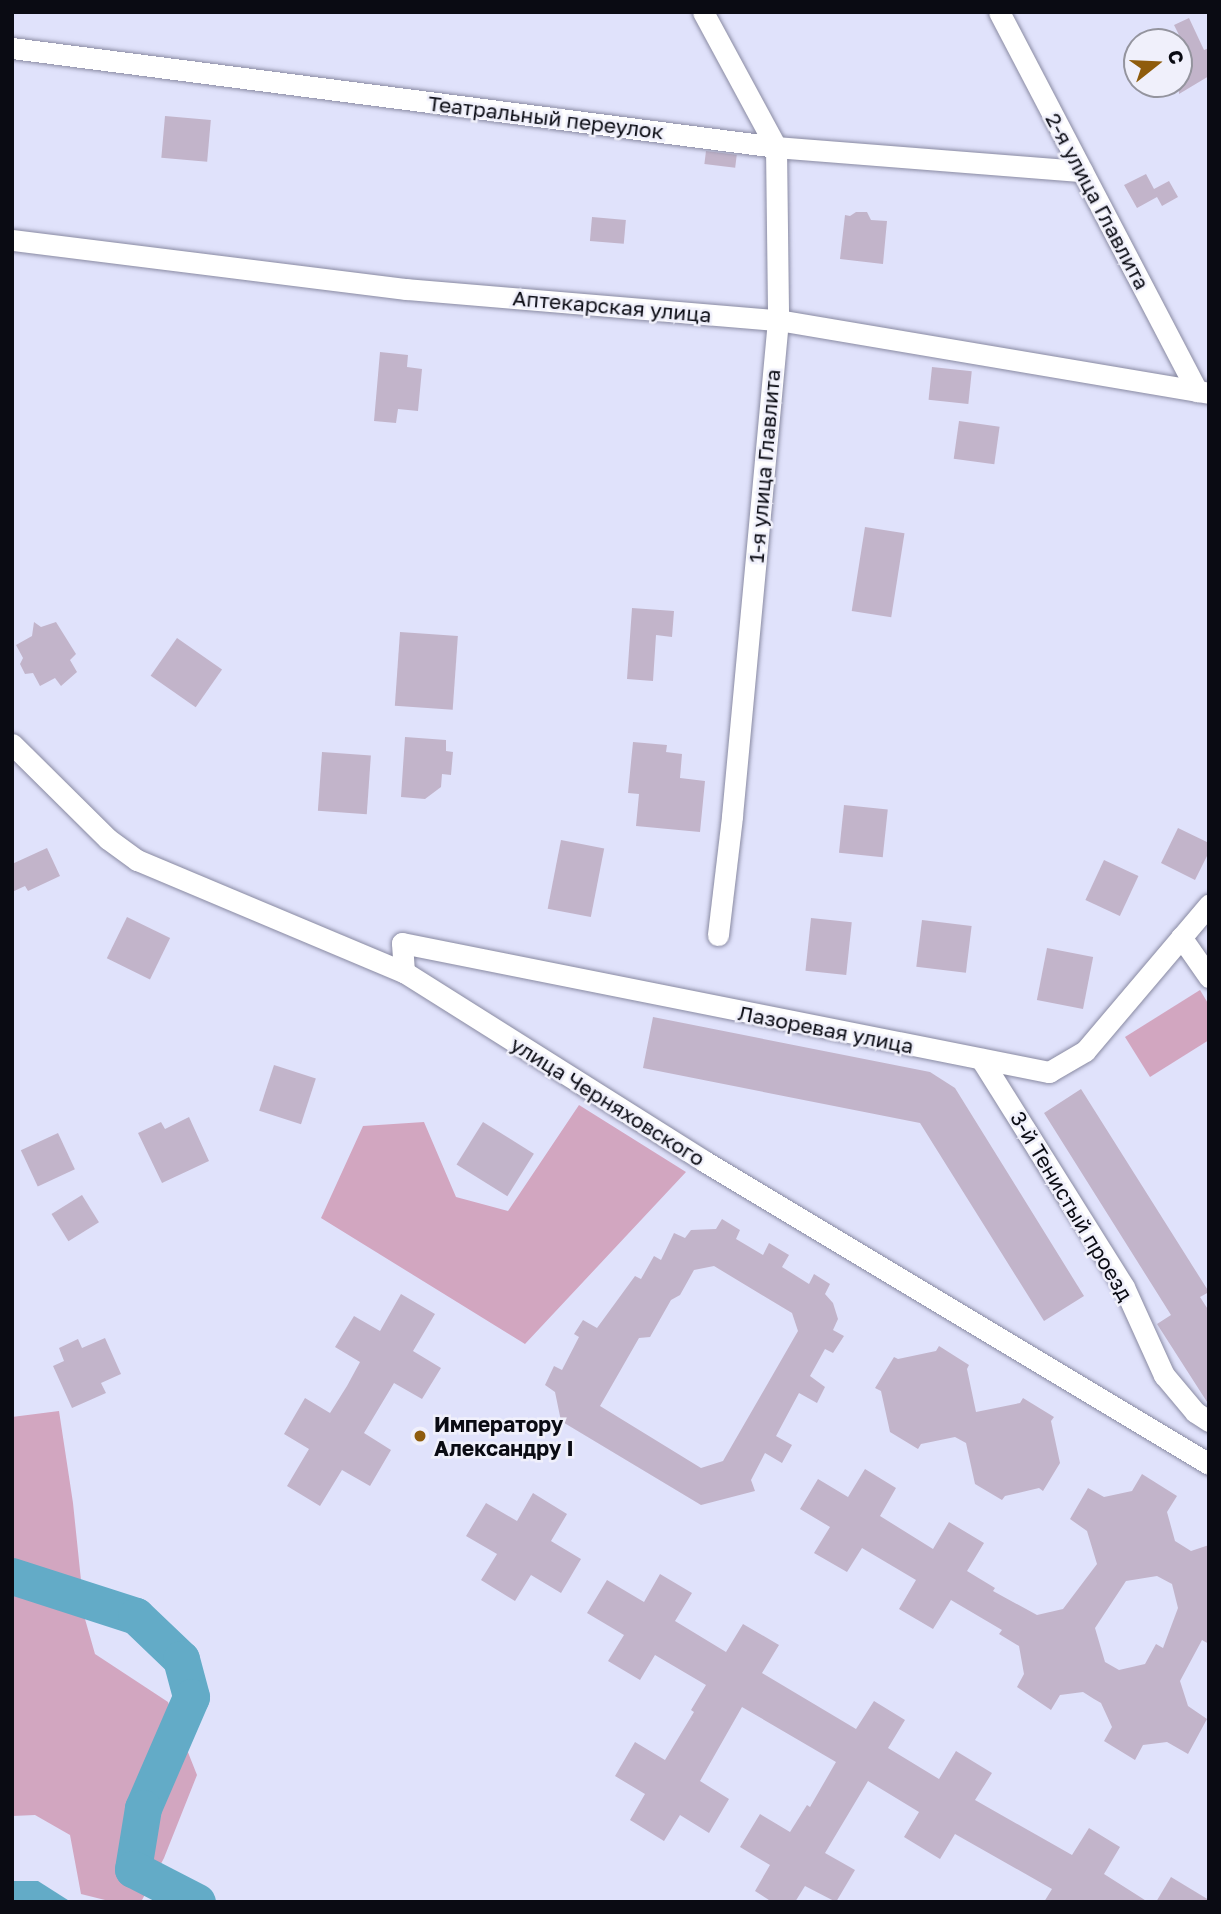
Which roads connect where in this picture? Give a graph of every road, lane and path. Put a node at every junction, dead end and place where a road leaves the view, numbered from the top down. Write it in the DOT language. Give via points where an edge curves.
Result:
graph roads {
  1 [pos="704,12"];
  2 [pos="999,12"];
  3 [pos="12,48"];
  4 [pos="776,147"];
  5 [pos="1082,171"];
  6 [pos="12,240"];
  7 [pos="778,320"];
  8 [pos="1203,392"];
  9 [pos="12,744"];
  10 [pos="1209,905"];
  11 [pos="718,935"];
  12 [pos="1181,937"];
  13 [pos="404,972"];
  14 [pos="1209,977"];
  15 [pos="981,1059"];
  16 [pos="1209,1421"];
  17 [pos="1209,1464"];
  1 -- 4 [label="street, 1-я улица Главлита"];
  2 -- 5 [label="street, 2-я улица Главлита"];
  3 -- 4 [label="street, Театральный переулок"];
  4 -- 5 [label="street, Театральный переулок"];
  4 -- 7 [label="street, 1-я улица Главлита"];
  5 -- 8 [label="street, 2-я улица Главлита"];
  6 -- 7 [label="street, Аптекарская улица" via="406,289"];
  7 -- 8 [label="street, Аптекарская улица"];
  7 -- 11 [label="street, 1-я улица Главлита"];
  9 -- 13 [label="street, улица Черняховского" via="107,839 136,860"];
  10 -- 12 [label="street, Лазоревая улица"];
  12 -- 14 [label="street"];
  12 -- 15 [label="street, Лазоревая улица" via="1085,1051 1049,1072"];
  13 -- 15 [label="street, Лазоревая улица" via="402,943"];
  13 -- 17 [label="street, улица Черняховского" via="704,1161"];
  15 -- 16 [label="street, 3-й Тенистый проезд" via="1124,1287 1164,1375 1195,1412"];
}
